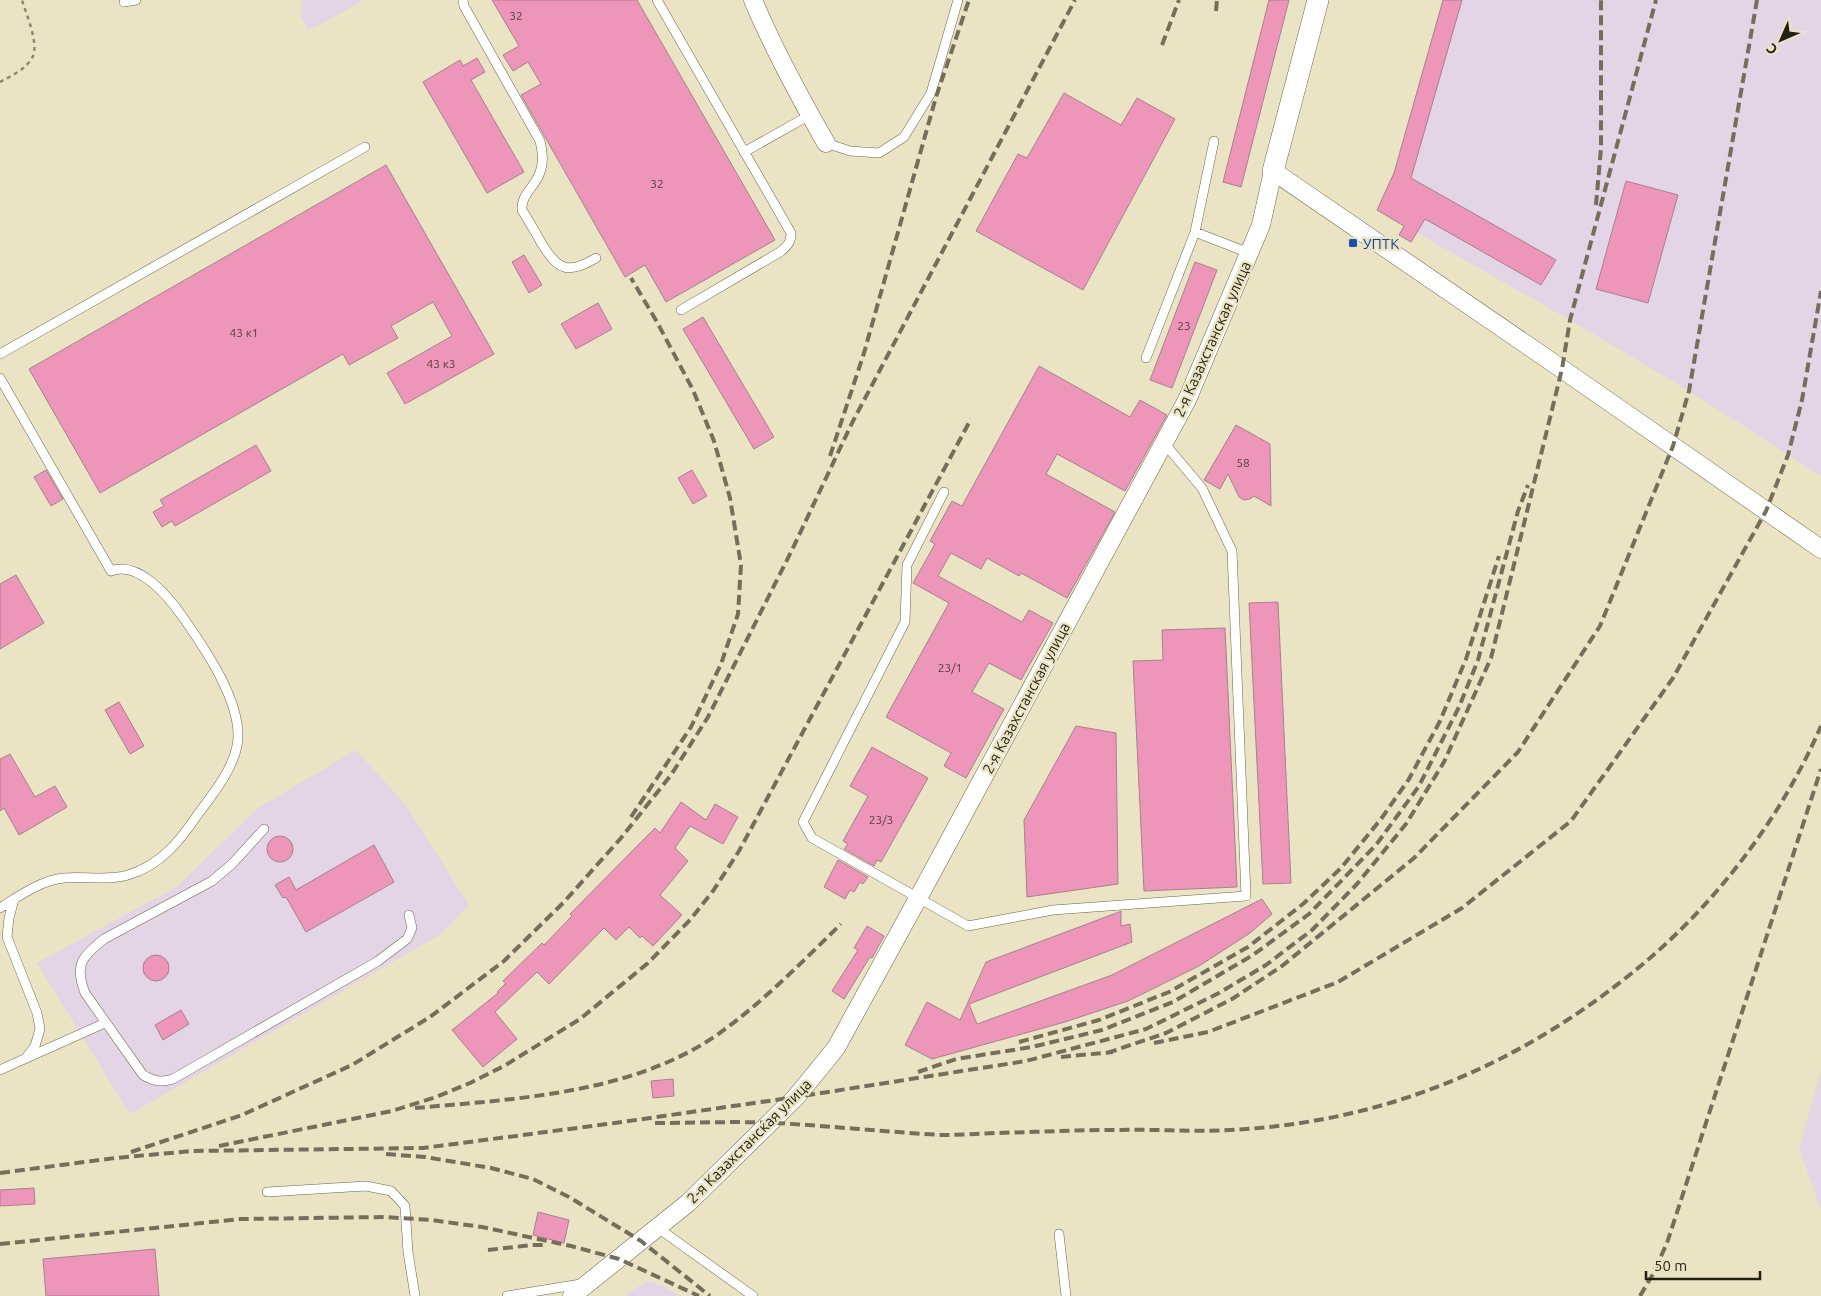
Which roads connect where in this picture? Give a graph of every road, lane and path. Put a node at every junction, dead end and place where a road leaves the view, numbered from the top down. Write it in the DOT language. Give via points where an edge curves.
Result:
graph roads {
  1 [pos="22,0"];
  2 [pos="136,0"];
  3 [pos="463,0"];
  4 [pos="657,0"];
  5 [pos="753,0"];
  6 [pos="958,0"];
  7 [pos="1318,0"];
  8 [pos="124,2"];
  9 [pos="0,82"];
  10 [pos="810,115"];
  11 [pos="1214,141"];
  12 [pos="826,143"];
  13 [pos="365,148"];
  14 [pos="744,152"];
  15 [pos="1273,171"];
  16 [pos="1195,232"];
  17 [pos="1249,253"];
  18 [pos="596,258"];
  19 [pos="681,310"];
  20 [pos="0,354"];
  21 [pos="1146,358"];
  22 [pos="0,378"];
  23 [pos="1164,444"];
  24 [pos="944,492"];
  25 [pos="1821,549"];
  26 [pos="264,829"];
  27 [pos="14,899"];
  28 [pos="918,900"];
  29 [pos="0,908"];
  30 [pos="409,915"];
  31 [pos="104,1023"];
  32 [pos="26,1058"];
  33 [pos="0,1070"];
  34 [pos="267,1192"];
  35 [pos="658,1228"];
  36 [pos="1059,1234"];
  37 [pos="589,1283"];
  38 [pos="415,1296"];
  39 [pos="507,1296"];
  40 [pos="572,1296"];
  41 [pos="753,1296"];
  42 [pos="1066,1296"];
  1 -- 9 [label="path" via="34,41 33,57 20,71"];
  2 -- 8 [label="lane"];
  3 -- 18 [label="lane" via="540,141 542,167 524,197 522,210 552,260 561,267 571,268"];
  4 -- 14 [label="lane"];
  5 -- 10 [label="street" via="769,38"];
  6 -- 12 [label="lane" via="931,93 904,137 879,153 850,151"];
  7 -- 15 [label="street, 2-я Казахстанская улица"];
  10 -- 12 [label="street"];
  10 -- 14 [label="lane"];
  11 -- 16 [label="lane"];
  13 -- 20 [label="lane"];
  14 -- 19 [label="lane" via="791,233 791,240 780,252"];
  15 -- 17 [label="street, 2-я Казахстанская улица" via="1261,225"];
  15 -- 25 [label="street"];
  16 -- 17 [label="lane"];
  16 -- 21 [label="lane"];
  17 -- 23 [label="street, 2-я Казахстанская улица" via="1188,400"];
  22 -- 27 [label="lane" via="111,570 120,567 135,571 173,603 206,651 230,697 237,722 237,746 226,774 181,840 164,855 128,875 63,878 45,882"];
  23 -- 28 [label="street, 2-я Казахстанская улица"];
  23 -- 28 [label="lane" via="1202,488 1232,551 1246,896 1053,910 968,926"];
  24 -- 28 [label="lane" via="907,565 905,622 803,822 812,838"];
  26 -- 31 [label="lane" via="212,881 104,939 90,951 80,964 79,979"];
  27 -- 29 [label="lane"];
  27 -- 32 [label="lane" via="7,937 37,1013 40,1029 35,1046"];
  28 -- 35 [label="street, 2-я Казахстанская улица" via="836,1048 796,1097 688,1204"];
  30 -- 31 [label="lane" via="412,928 407,939 378,961 173,1079 163,1082 143,1075"];
  31 -- 32 [label="lane"];
  32 -- 33 [label="lane"];
  34 -- 38 [label="lane" via="366,1186 391,1191 405,1206"];
  35 -- 37 [label="street, 2-я Казахстанская улица"];
  35 -- 41 [label="lane"];
  36 -- 42 [label="lane"];
  37 -- 39 [label="lane"];
  37 -- 40 [label="street, 2-я Казахстанская улица"];
}
